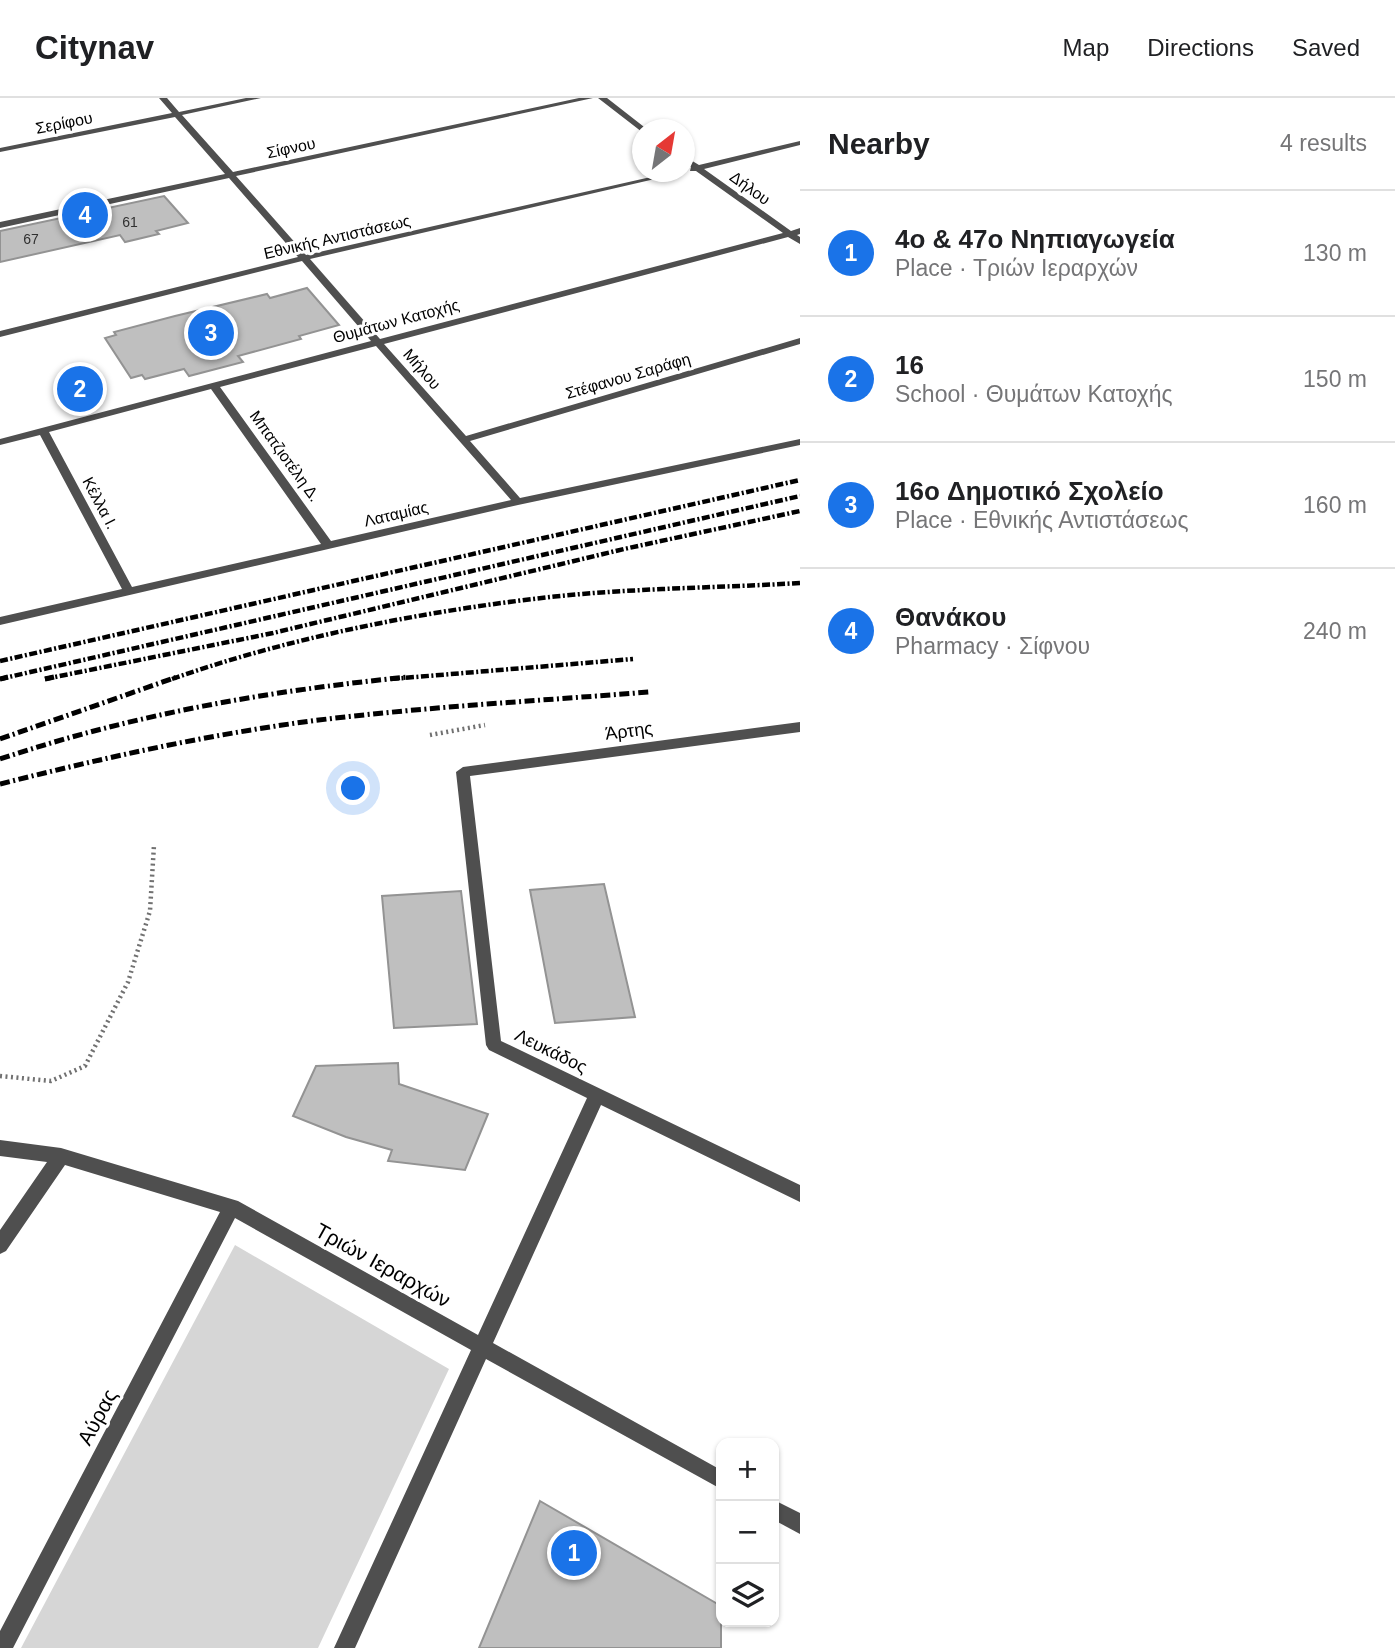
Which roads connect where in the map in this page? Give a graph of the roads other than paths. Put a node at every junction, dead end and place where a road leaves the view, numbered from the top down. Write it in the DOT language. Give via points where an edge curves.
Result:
graph roads {
  1 [pos="163,98"];
  2 [pos="257,98"];
  3 [pos="589,98"];
  4 [pos="601,98"];
  5 [pos="177,114"];
  6 [pos="632,121"];
  7 [pos="800,143"];
  8 [pos="0,150"];
  9 [pos="695,166"];
  10 [pos="698,168"];
  11 [pos="695,169"];
  12 [pos="231,175"];
  13 [pos="635,182"];
  14 [pos="0,225"];
  15 [pos="795,232"];
  16 [pos="800,241"];
  17 [pos="304,258"];
  18 [pos="0,334"];
  19 [pos="800,341"];
  20 [pos="378,342"];
  21 [pos="214,386"];
  22 [pos="43,431"];
  23 [pos="464,440"];
  24 [pos="0,442"];
  25 [pos="800,442"];
  26 [pos="518,502"];
  27 [pos="329,546"];
  28 [pos="129,591"];
  29 [pos="0,621"];
  30 [pos="800,727"];
  31 [pos="463,772"];
  32 [pos="597,1095"];
  33 [pos="0,1148"];
  34 [pos="61,1156"];
  35 [pos="800,1194"];
  36 [pos="232,1207"];
  37 [pos="0,1245"];
  38 [pos="483,1346"];
  39 [pos="716,1477"];
  40 [pos="779,1513"];
  41 [pos="800,1524"];
  42 [pos="2,1648"];
  43 [pos="344,1648"];
  1 -- 5 [label="street, Μήλου"];
  2 -- 5 [label="street, Σερίφου"];
  3 -- 12 [label="street, Σίφνου"];
  4 -- 6 [label="street"];
  5 -- 8 [label="street, Σερίφου"];
  5 -- 12 [label="street, Μήλου"];
  7 -- 10 [label="street, Εθνικής Αντιστάσεως"];
  9 -- 10 [label="street, Δήλου"];
  10 -- 11 [label="street, Εθνικής Αντιστάσεως"];
  10 -- 15 [label="street, Δήλου"];
  12 -- 14 [label="street, Σίφνου"];
  12 -- 17 [label="street, Μήλου"];
  13 -- 17 [label="street, Εθνικής Αντιστάσεως"];
  15 -- 16 [label="street, Δήλου"];
  15 -- 20 [label="street, Θυμάτων Κατοχής"];
  17 -- 18 [label="street, Εθνικής Αντιστάσεως"];
  17 -- 20 [label="street, Μήλου"];
  19 -- 23 [label="street, Στέφανου Σαράφη"];
  20 -- 21 [label="street, Θυμάτων Κατοχής"];
  20 -- 23 [label="street, Μήλου"];
  21 -- 22 [label="street, Θυμάτων Κατοχής"];
  21 -- 27 [label="street, Μπατζιοτέλη Δ."];
  22 -- 24 [label="street, Θυμάτων Κατοχής"];
  22 -- 28 [label="street, Κέλλα Ι."];
  23 -- 26 [label="street, Μήλου"];
  25 -- 26 [label="street, Λαταμίας"];
  26 -- 27 [label="street, Λαταμίας"];
  27 -- 28 [label="street, Λαταμίας"];
  28 -- 29 [label="street, Λαταμίας"];
  30 -- 31 [label="street, Άρτης"];
  31 -- 32 [label="street, Λευκάδος" via="494,1045"];
  32 -- 35 [label="street, Λευκάδος"];
  32 -- 38 [label="street"];
  33 -- 34 [label="street, Τριών Ιεραρχών"];
  34 -- 36 [label="street, Τριών Ιεραρχών"];
  34 -- 37 [label="street"];
  36 -- 38 [label="street, Τριών Ιεραρχών"];
  36 -- 42 [label="street, Αύρας"];
  38 -- 39 [label="street, Τριών Ιεραρχών"];
  38 -- 43 [label="street"];
  40 -- 41 [label="street"];
}
